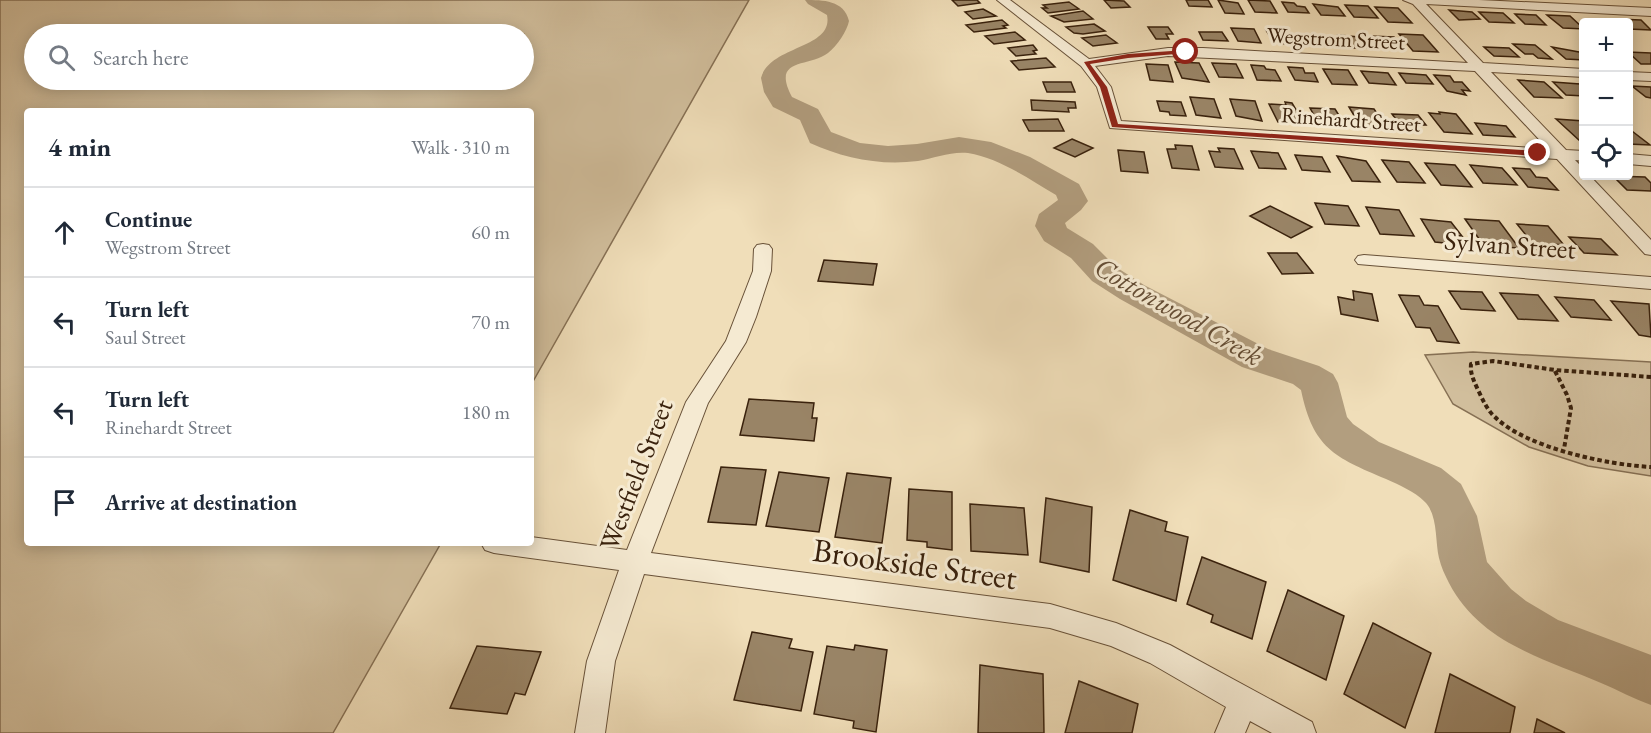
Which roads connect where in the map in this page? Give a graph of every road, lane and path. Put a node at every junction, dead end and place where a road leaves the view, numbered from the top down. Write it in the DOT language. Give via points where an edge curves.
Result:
graph roads {
  1 [pos="1007,0"];
  2 [pos="1403,0"];
  3 [pos="1416,0"];
  4 [pos="1651,12"];
  5 [pos="1086,63"];
  6 [pos="1480,67"];
  7 [pos="1579,73"];
  8 [pos="1633,76"];
  9 [pos="1651,77"];
  10 [pos="1562,155"];
  11 [pos="1579,156"];
  12 [pos="1633,159"];
  13 [pos="1651,161"];
  14 [pos="763,249"];
  15 [pos="1651,250"];
  16 [pos="1364,260"];
  17 [pos="1651,283"];
  18 [pos="1555,370"];
  19 [pos="1651,376"];
  20 [pos="1564,449"];
  21 [pos="1651,466"];
  22 [pos="518,546"];
  23 [pos="635,561"];
  24 [pos="1244,700"];
  25 [pos="590,733"];
  26 [pos="1230,733"];
  27 [pos="1301,733"];
  1 -- 5 [label="street"];
  2 -- 3 [label="street"];
  3 -- 4 [label="street"];
  3 -- 6 [label="street"];
  5 -- 6 [label="street, Wegstrom Street" via="1168,52 1203,52"];
  5 -- 10 [label="street, Rinehardt Street" via="1104,87 1115,125"];
  6 -- 7 [label="street, Wegstrom Street"];
  6 -- 10 [label="street"];
  8 -- 9 [label="street"];
  10 -- 11 [label="street, Rinehardt Street"];
  10 -- 15 [label="street"];
  12 -- 13 [label="street"];
  14 -- 23 [label="street, Westfield Street" via="762,271 736,342 697,402"];
  16 -- 17 [label="street, Sylvan Street"];
  18 -- 19 [label="path"];
  18 -- 20 [label="path" via="1571,405"];
  18 -- 20 [label="path" via="1493,361 1471,364 1470,373 1485,405 1503,425"];
  20 -- 21 [label="path" via="1617,464"];
  22 -- 23 [label="street, Brookside Street"];
  23 -- 24 [label="street, Brookside Street" via="1050,616 1116,635 1160,654"];
  23 -- 25 [label="street, Westfield Street" via="601,661"];
  24 -- 26 [label="street"];
  24 -- 27 [label="street, Brookside Street"];
}
